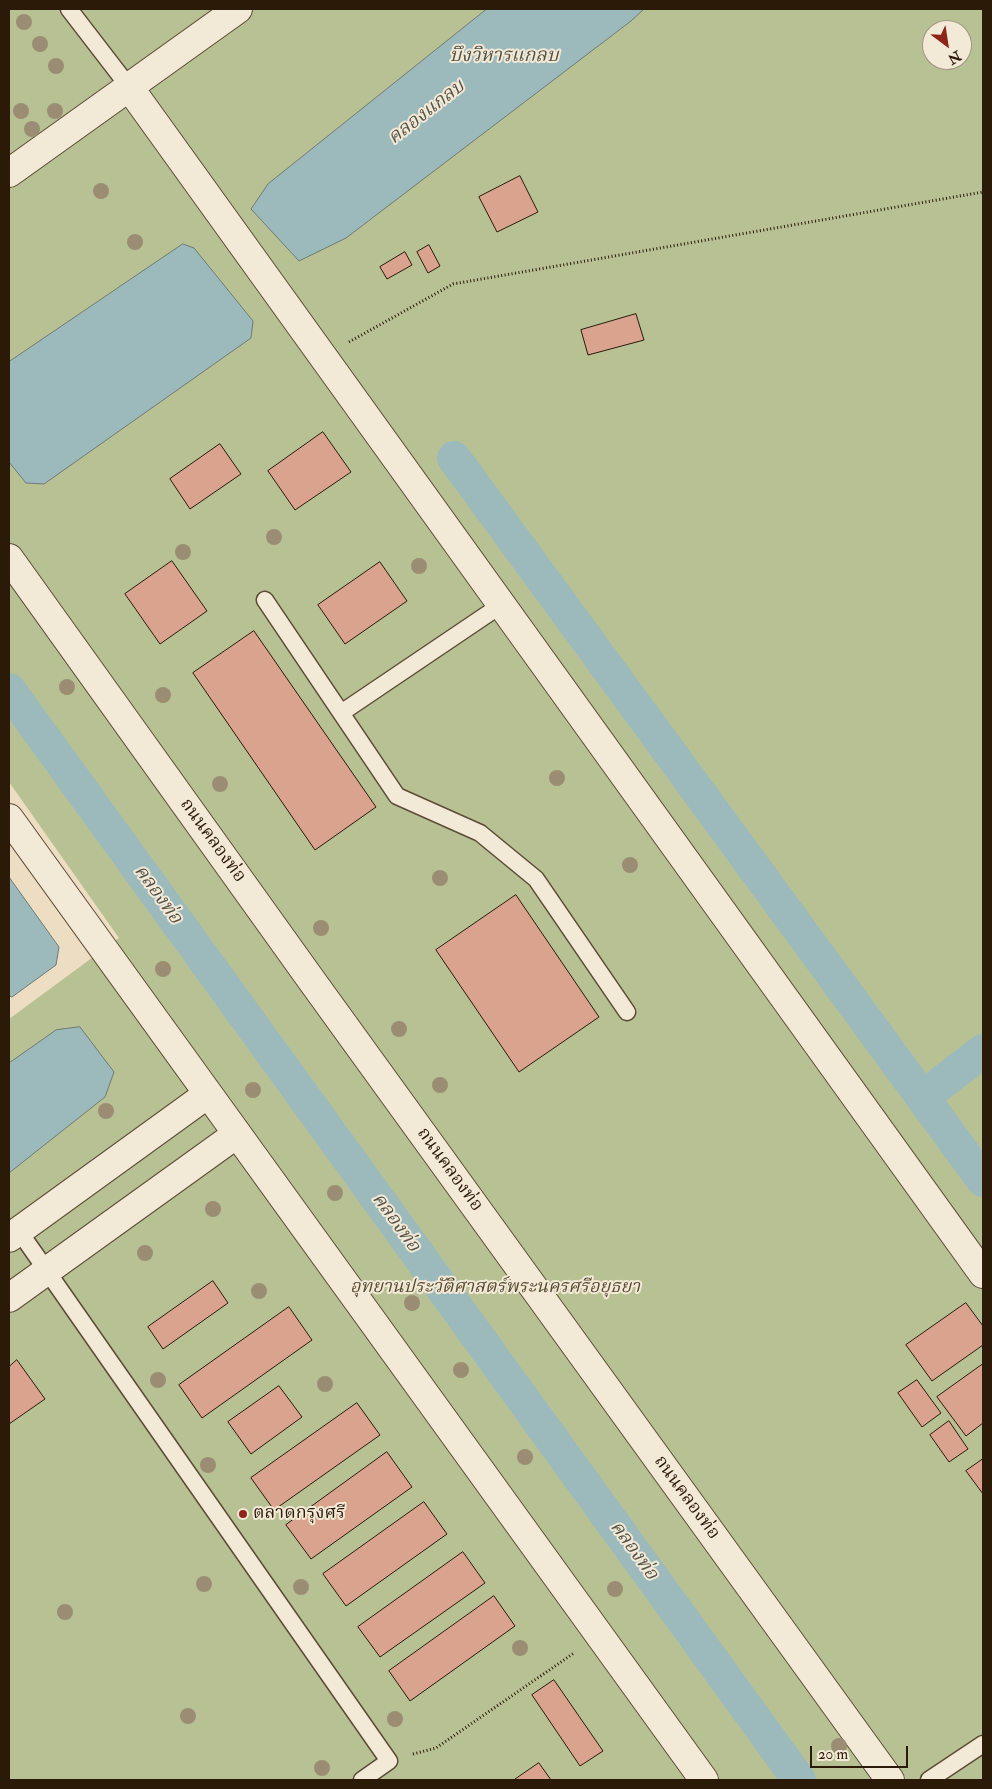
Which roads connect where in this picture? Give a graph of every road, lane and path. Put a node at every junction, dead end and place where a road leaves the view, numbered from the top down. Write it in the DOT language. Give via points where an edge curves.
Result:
graph roads {
  1 [pos="69,9"];
  2 [pos="238,9"];
  3 [pos="128,87"];
  4 [pos="9,173"];
  5 [pos="983,192"];
  6 [pos="323,358"];
  7 [pos="9,558"];
  8 [pos="265,600"];
  9 [pos="501,605"];
  10 [pos="341,713"];
  11 [pos="9,818"];
  12 [pos="627,1012"];
  13 [pos="208,1094"];
  14 [pos="237,1134"];
  15 [pos="14,1234"];
  16 [pos="47,1270"];
  17 [pos="983,1274"];
  18 [pos="9,1298"];
  19 [pos="599,1636"];
  20 [pos="983,1744"];
  21 [pos="389,1760"];
  22 [pos="362,1780"];
  23 [pos="704,1780"];
  24 [pos="890,1780"];
  25 [pos="929,1780"];
  1 -- 3 [label="lane"];
  2 -- 3 [label="street"];
  3 -- 4 [label="street"];
  3 -- 6 [label="street"];
  5 -- 6 [label="path" via="453,284"];
  6 -- 9 [label="street"];
  7 -- 24 [label="street, ถนนคลองท่อ"];
  8 -- 10 [label="lane"];
  9 -- 10 [label="lane"];
  9 -- 17 [label="street"];
  10 -- 12 [label="lane" via="397,796 480,833 536,879"];
  11 -- 13 [label="street"];
  13 -- 14 [label="street"];
  13 -- 15 [label="street"];
  14 -- 16 [label="street"];
  14 -- 19 [label="street"];
  15 -- 16 [label="lane"];
  16 -- 18 [label="street"];
  16 -- 21 [label="lane"];
  19 -- 21 [label="path" via="436,1748"];
  19 -- 23 [label="street"];
  20 -- 25 [label="lane"];
  21 -- 22 [label="lane"];
}
